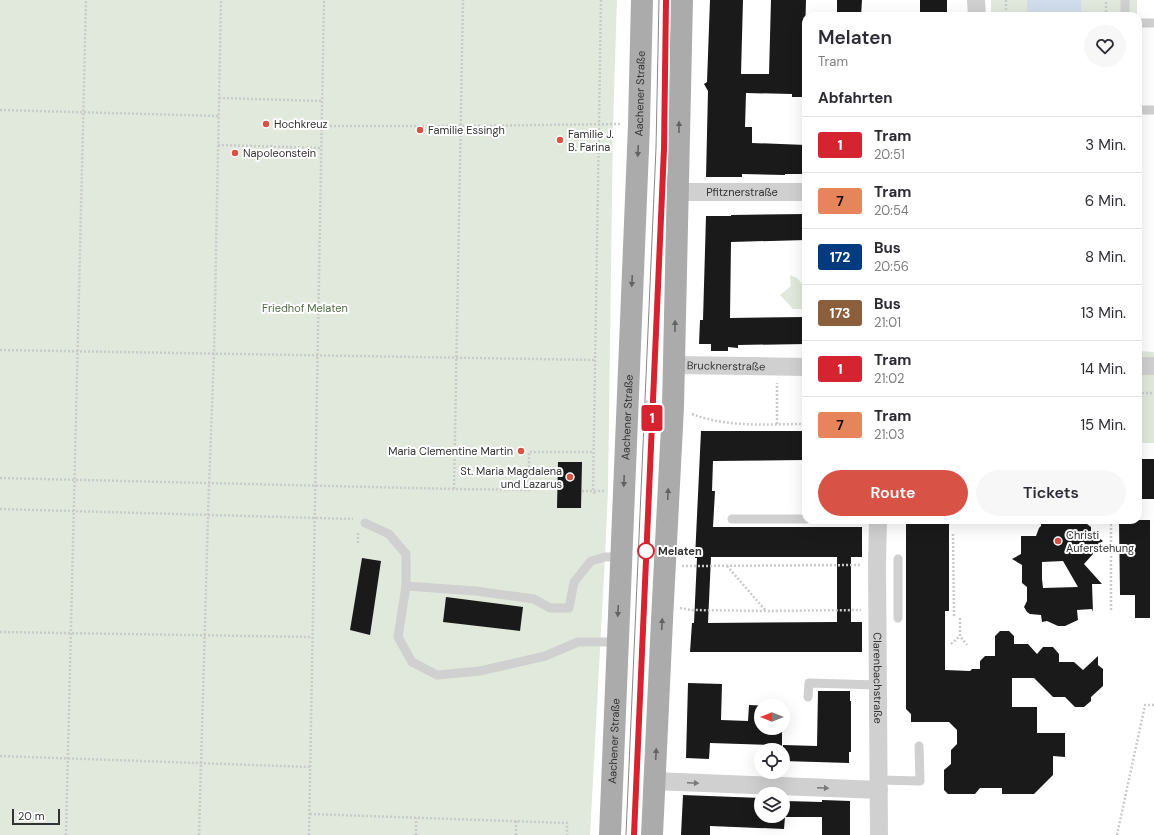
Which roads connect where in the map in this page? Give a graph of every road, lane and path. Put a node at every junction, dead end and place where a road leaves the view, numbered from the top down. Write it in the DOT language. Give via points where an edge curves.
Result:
graph roads {
  1 [pos="86,0"];
  2 [pos="221,0"];
  3 [pos="324,0"];
  4 [pos="463,0"];
  5 [pos="601,0"];
  6 [pos="642,0"];
  7 [pos="682,0"];
  8 [pos="976,0"];
  9 [pos="1006,0"];
  10 [pos="1106,0"];
  11 [pos="1125,0"];
  12 [pos="977,12"];
  13 [pos="1006,12"];
  14 [pos="1106,12"];
  15 [pos="1125,12"];
  16 [pos="1142,23"];
  17 [pos="1154,23"];
  18 [pos="219,98"];
  19 [pos="322,101"];
  20 [pos="0,110"];
  21 [pos="1142,110"];
  22 [pos="1154,110"];
  23 [pos="83,112"];
  24 [pos="218,116"];
  25 [pos="599,124"];
  26 [pos="639,125"];
  27 [pos="322,126"];
  28 [pos="461,126"];
  29 [pos="218,146"];
  30 [pos="321,148"];
  31 [pos="677,192"];
  32 [pos="802,192"];
  33 [pos="0,350"];
  34 [pos="77,351"];
  35 [pos="214,353"];
  36 [pos="318,355"];
  37 [pos="457,358"];
  38 [pos="595,360"];
  39 [pos="674,366"];
  40 [pos="1142,366"];
  41 [pos="1154,366"];
  42 [pos="778,367"];
  43 [pos="802,368"];
  44 [pos="1154,392"];
  45 [pos="1142,393"];
  46 [pos="641,397"];
  47 [pos="665,408"];
  48 [pos="777,424"];
  49 [pos="802,424"];
  50 [pos="593,452"];
  51 [pos="0,478"];
  52 [pos="74,480"];
  53 [pos="210,483"];
  54 [pos="315,485"];
  55 [pos="454,489"];
  56 [pos="582,491"];
  57 [pos="593,491"];
  58 [pos="624,491"];
  59 [pos="596,495"];
  60 [pos="0,510"];
  61 [pos="74,511"];
  62 [pos="208,515"];
  63 [pos="314,518"];
  64 [pos="732,519"];
  65 [pos="802,519"];
  66 [pos="366,523"];
  67 [pos="878,524"];
  68 [pos="1111,524"];
  69 [pos="954,534"];
  70 [pos="620,557"];
  71 [pos="898,559"];
  72 [pos="665,564"];
  73 [pos="878,565"];
  74 [pos="727,566"];
  75 [pos="406,586"];
  76 [pos="663,607"];
  77 [pos="878,610"];
  78 [pos="766,611"];
  79 [pos="1111,611"];
  80 [pos="898,618"];
  81 [pos="954,618"];
  82 [pos="960,618"];
  83 [pos="0,632"];
  84 [pos="71,633"];
  85 [pos="205,635"];
  86 [pos="960,636"];
  87 [pos="312,637"];
  88 [pos="617,642"];
  89 [pos="950,644"];
  90 [pos="967,645"];
  91 [pos="878,685"];
  92 [pos="808,696"];
  93 [pos="1154,705"];
  94 [pos="919,746"];
  95 [pos="0,756"];
  96 [pos="68,758"];
  97 [pos="201,763"];
  98 [pos="310,767"];
  99 [pos="654,781"];
  100 [pos="879,785"];
  101 [pos="309,814"];
  102 [pos="416,818"];
  103 [pos="516,821"];
  104 [pos="66,835"];
  105 [pos="199,835"];
  106 [pos="309,835"];
  107 [pos="416,835"];
  108 [pos="516,835"];
  109 [pos="566,835"];
  110 [pos="610,835"];
  111 [pos="652,835"];
  112 [pos="879,835"];
  113 [pos="1117,835"];
  1 -- 23 [label="path"];
  2 -- 18 [label="path"];
  3 -- 19 [label="path"];
  4 -- 28 [label="path"];
  5 -- 25 [label="path"];
  6 -- 26 [label="main road, Aachener Straße"];
  31 -- 7 [label="main road, one-way"];
  8 -- 12 [label="street"];
  9 -- 13 [label="path"];
  10 -- 14 [label="path"];
  11 -- 15 [label="lane"];
  16 -- 17 [label="lane"];
  18 -- 19 [label="path"];
  18 -- 24 [label="path"];
  19 -- 27 [label="path"];
  20 -- 23 [label="path"];
  21 -- 22 [label="lane"];
  23 -- 24 [label="path"];
  23 -- 34 [label="path"];
  24 -- 29 [label="path"];
  25 -- 26 [label="path"];
  25 -- 28 [label="path"];
  25 -- 38 [label="path"];
  26 -- 58 [label="main road, Aachener Straße, one-way"];
  27 -- 28 [label="path"];
  27 -- 30 [label="path"];
  28 -- 37 [label="path"];
  29 -- 30 [label="path"];
  29 -- 35 [label="path"];
  30 -- 36 [label="path"];
  31 -- 32 [label="street, Pfitznerstraße"];
  39 -- 31 [label="main road, one-way"];
  33 -- 34 [label="path"];
  34 -- 35 [label="path"];
  34 -- 52 [label="path"];
  35 -- 36 [label="path"];
  35 -- 53 [label="path"];
  36 -- 37 [label="path"];
  36 -- 54 [label="path"];
  37 -- 38 [label="path"];
  37 -- 55 [label="path"];
  38 -- 50 [label="path"];
  39 -- 42 [label="street, Brucknerstraße"];
  39 -- 47 [label="main road"];
  40 -- 41 [label="street"];
  42 -- 43 [label="street, Brucknerstraße"];
  42 -- 48 [label="path, Brucknerstraße"];
  44 -- 45 [label="path"];
  46 -- 47 [label="path"];
  47 -- 48 [label="path" via="704,419 742,424"];
  72 -- 47 [label="main road, one-way"];
  48 -- 49 [label="path"];
  50 -- 55 [label="path" via="529,452 529,490"];
  50 -- 57 [label="path"];
  51 -- 52 [label="path"];
  52 -- 53 [label="path"];
  52 -- 61 [label="path"];
  53 -- 54 [label="path"];
  53 -- 62 [label="path"];
  54 -- 55 [label="path"];
  54 -- 63 [label="path"];
  56 -- 57 [label="path"];
  57 -- 58 [label="path"];
  57 -- 59 [label="path"];
  58 -- 70 [label="main road, Aachener Straße"];
  60 -- 61 [label="path"];
  61 -- 62 [label="path"];
  61 -- 84 [label="path"];
  62 -- 63 [label="path"];
  62 -- 85 [label="path"];
  63 -- 66 [label="path" via="359,519"];
  63 -- 87 [label="path"];
  64 -- 65 [label="lane"];
  66 -- 75 [label="lane" via="389,534 406,554"];
  67 -- 73 [label="street, Clarenbachstraße"];
  68 -- 79 [label="path"];
  69 -- 81 [label="path"];
  70 -- 75 [label="lane" via="605,557 591,561 574,582 569,608 550,608 534,599 476,591"];
  70 -- 88 [label="main road, Aachener Straße, one-way"];
  71 -- 80 [label="lane"];
  72 -- 74 [label="path"];
  72 -- 76 [label="main road"];
  73 -- 74 [label="path"];
  73 -- 77 [label="street, Clarenbachstraße"];
  74 -- 78 [label="path"];
  75 -- 88 [label="lane" via="398,637 412,662 437,675 480,671 546,656 578,642"];
  76 -- 78 [label="path"];
  99 -- 76 [label="main road, one-way"];
  77 -- 78 [label="path"];
  77 -- 91 [label="street, Clarenbachstraße"];
  82 -- 86 [label="path"];
  83 -- 84 [label="path"];
  84 -- 85 [label="path"];
  84 -- 96 [label="path"];
  85 -- 87 [label="path"];
  85 -- 97 [label="path"];
  86 -- 89 [label="path"];
  86 -- 90 [label="path"];
  87 -- 98 [label="path"];
  88 -- 110 [label="main road, Aachener Straße"];
  91 -- 92 [label="lane" via="809,683"];
  91 -- 100 [label="street, Clarenbachstraße"];
  93 -- 113 [label="path" via="1145,705"];
  94 -- 100 [label="lane" via="920,781"];
  95 -- 96 [label="path"];
  96 -- 97 [label="path"];
  96 -- 104 [label="path"];
  97 -- 98 [label="path"];
  97 -- 105 [label="path"];
  98 -- 101 [label="path"];
  99 -- 100 [label="street, one-way"];
  99 -- 111 [label="main road"];
  100 -- 112 [label="street, Clarenbachstraße"];
  101 -- 102 [label="path"];
  101 -- 106 [label="path"];
  102 -- 103 [label="path"];
  102 -- 107 [label="path"];
  103 -- 108 [label="path"];
  103 -- 109 [label="path" via="567,823"];
}
